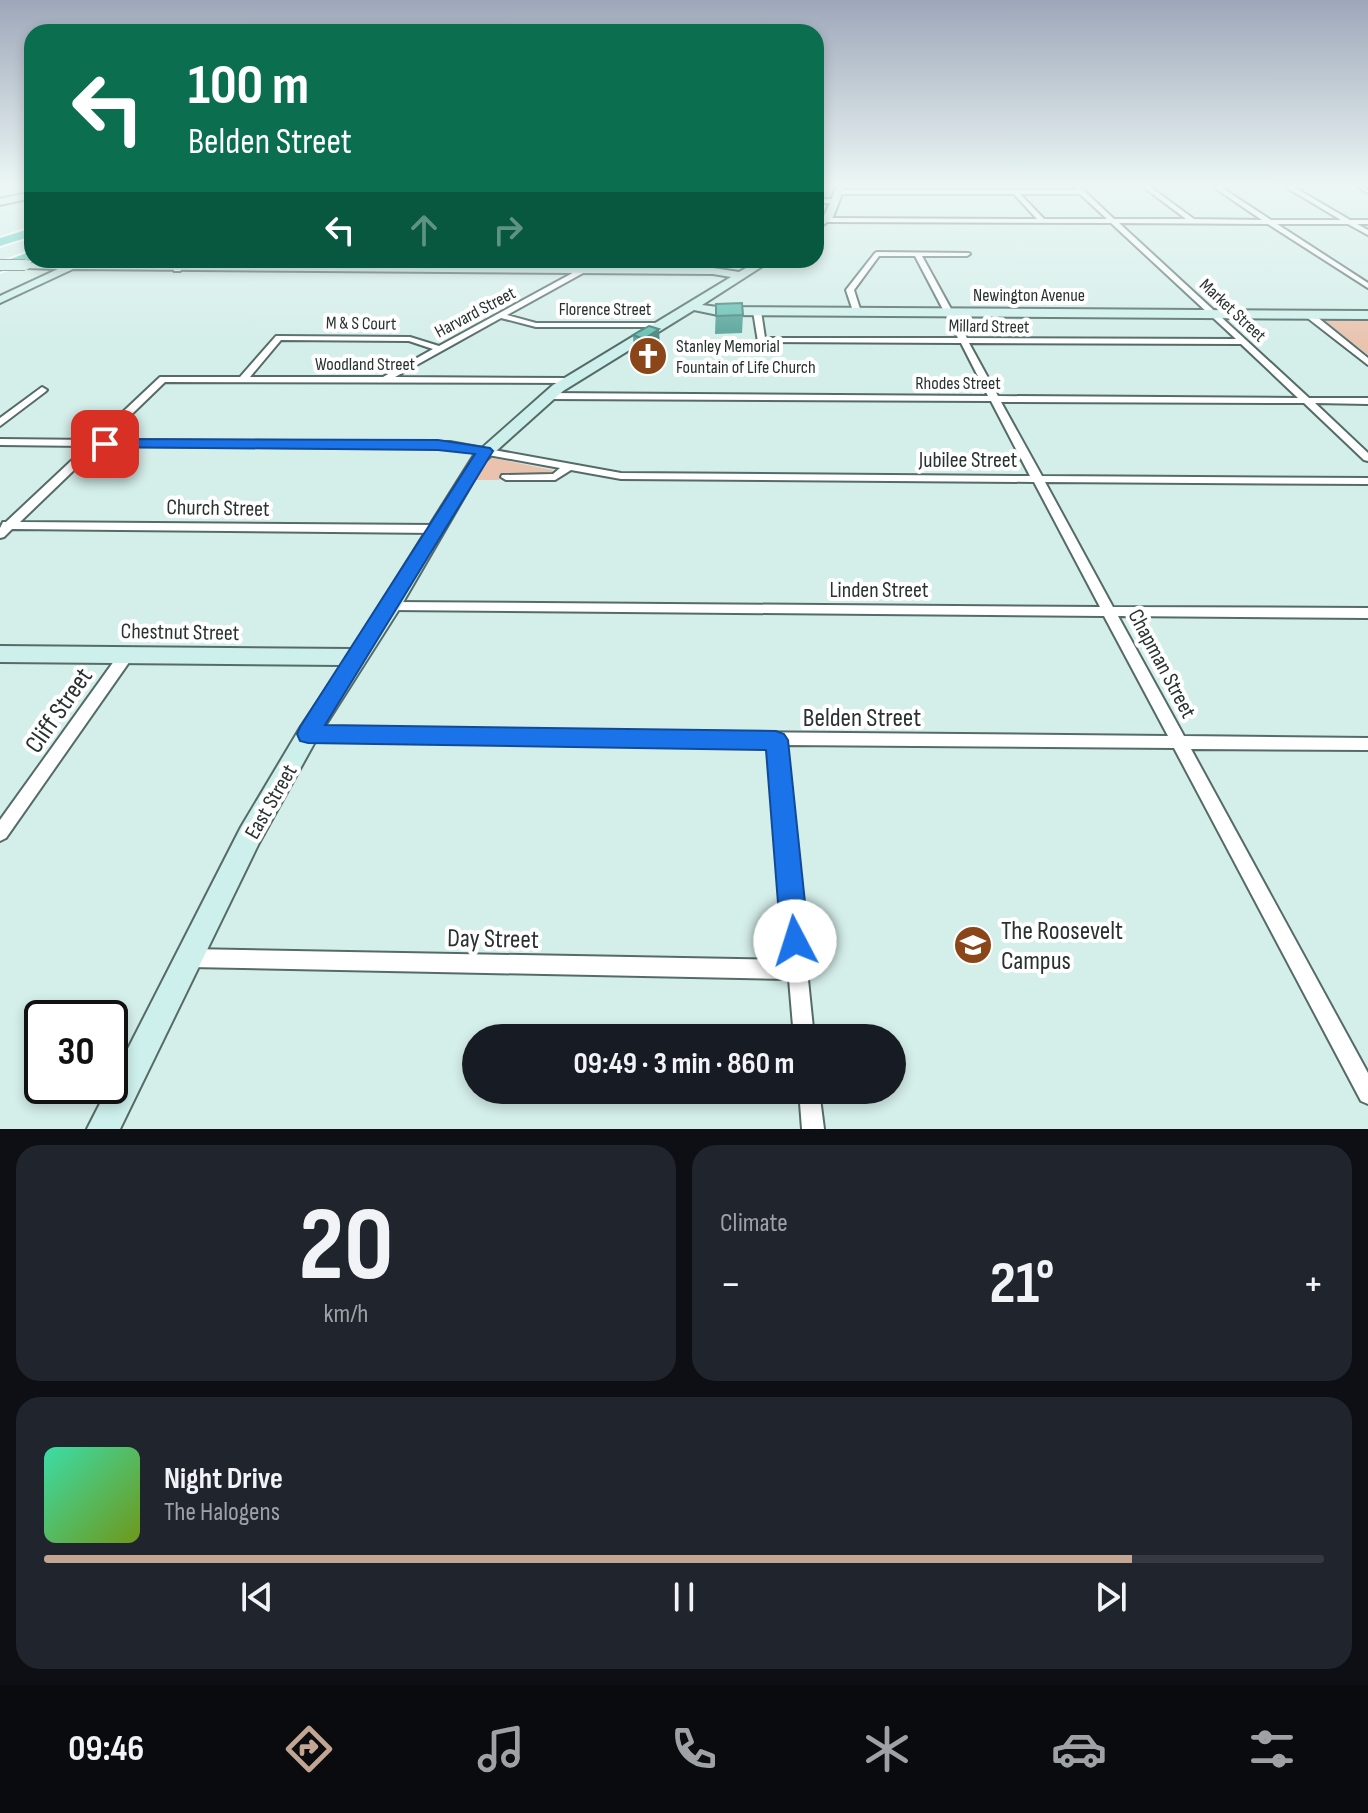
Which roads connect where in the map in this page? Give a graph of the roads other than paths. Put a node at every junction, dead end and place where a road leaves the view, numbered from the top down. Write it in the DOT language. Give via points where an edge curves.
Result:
graph roads {
  1 [pos="1132,239"];
  2 [pos="1295,239"];
  3 [pos="24,246"];
  4 [pos="0,253"];
  5 [pos="917,254"];
  6 [pos="967,254"];
  7 [pos="68,268"];
  8 [pos="124,268"];
  9 [pos="223,268"];
  10 [pos="491,268"];
  11 [pos="631,268"];
  12 [pos="754,268"];
  13 [pos="177,269"];
  14 [pos="531,269"];
  15 [pos="510,270"];
  16 [pos="586,271"];
  17 [pos="626,271"];
  18 [pos="741,276"];
  19 [pos="1368,286"];
  20 [pos="0,300"];
  21 [pos="691,306"];
  22 [pos="757,311"];
  23 [pos="857,312"];
  24 [pos="949,312"];
  25 [pos="1214,313"];
  26 [pos="1308,314"];
  27 [pos="1368,315"];
  28 [pos="503,316"];
  29 [pos="661,325"];
  30 [pos="964,341"];
  31 [pos="1244,342"];
  32 [pos="440,349"];
  33 [pos="1368,362"];
  34 [pos="243,379"];
  35 [pos="385,379"];
  36 [pos="568,381"];
  37 [pos="42,390"];
  38 [pos="547,396"];
  39 [pos="996,399"];
  40 [pos="1305,401"];
  41 [pos="1368,401"];
  42 [pos="0,423"];
  43 [pos="0,442"];
  44 [pos="96,444"];
  45 [pos="485,451"];
  46 [pos="1368,458"];
  47 [pos="567,468"];
  48 [pos="506,477"];
  49 [pos="1038,479"];
  50 [pos="1368,481"];
  51 [pos="3,528"];
  52 [pos="436,529"];
  53 [pos="391,606"];
  54 [pos="1108,611"];
  55 [pos="1368,613"];
  56 [pos="0,654"];
  57 [pos="127,654"];
  58 [pos="359,657"];
  59 [pos="308,734"];
  60 [pos="776,740"];
  61 [pos="1179,743"];
  62 [pos="1368,744"];
  63 [pos="0,833"];
  64 [pos="186,958"];
  65 [pos="798,970"];
  66 [pos="803,1024"];
  67 [pos="1368,1094"];
  68 [pos="810,1104"];
  69 [pos="103,1129"];
  70 [pos="813,1129"];
  1 -- 25 [label="street, Market Street"];
  2 -- 19 [label="street"];
  3 -- 4 [label="highway"];
  5 -- 6 [label="street"];
  5 -- 23 [label="street" via="877,254 850,290"];
  5 -- 24 [label="street, Chapman Street"];
  7 -- 20 [label="main road"];
  8 -- 13 [label="main road"];
  9 -- 13 [label="main road"];
  10 -- 15 [label="main road"];
  11 -- 17 [label="street"];
  12 -- 18 [label="main road, East Street"];
  14 -- 15 [label="main road"];
  14 -- 16 [label="main road"];
  15 -- 16 [label="main road"];
  16 -- 17 [label="main road"];
  16 -- 28 [label="street, Harvard Street"];
  17 -- 18 [label="main road"];
  18 -- 21 [label="main road, East Street"];
  21 -- 22 [label="main road, Newington Avenue"];
  21 -- 29 [label="main road, East Street"];
  22 -- 23 [label="main road, Newington Avenue"];
  22 -- 30 [label="street, Millard Street" via="761,340"];
  23 -- 24 [label="main road, Newington Avenue"];
  24 -- 25 [label="main road, Newington Avenue"];
  24 -- 30 [label="street, Chapman Street"];
  25 -- 26 [label="main road, Newington Avenue"];
  25 -- 31 [label="street, Market Street"];
  26 -- 27 [label="main road, Newington Avenue"];
  26 -- 33 [label="street"];
  28 -- 29 [label="street, Florence Street" via="536,325"];
  28 -- 32 [label="street, Harvard Street"];
  29 -- 36 [label="main road, East Street"];
  30 -- 31 [label="street, Millard Street"];
  30 -- 39 [label="street, Chapman Street"];
  31 -- 40 [label="street, Market Street"];
  32 -- 34 [label="street, M & S Court" via="410,339 279,338"];
  32 -- 35 [label="street, Harvard Street"];
  34 -- 35 [label="street, Woodland Street"];
  34 -- 44 [label="street, Woodland Street" via="163,379"];
  35 -- 36 [label="street, Woodland Street"];
  36 -- 38 [label="main road, East Street"];
  37 -- 42 [label="street"];
  38 -- 39 [label="street, Rhodes Street"];
  38 -- 45 [label="main road, East Street"];
  39 -- 40 [label="street, Rhodes Street"];
  39 -- 49 [label="street, Chapman Street"];
  40 -- 41 [label="street, Rhodes Street"];
  40 -- 46 [label="street, Market Street"];
  43 -- 44 [label="street, Jubilee Street"];
  44 -- 45 [label="street, Jubilee Street" via="438,445"];
  44 -- 51 [label="street"];
  45 -- 47 [label="street, Jubilee Street"];
  45 -- 52 [label="main road, East Street"];
  47 -- 48 [label="street, Jubilee Street" via="555,477"];
  47 -- 49 [label="street, Jubilee Street" via="621,476"];
  49 -- 50 [label="street, Jubilee Street"];
  49 -- 54 [label="street, Chapman Street"];
  51 -- 52 [label="street, Church Street"];
  52 -- 53 [label="main road, East Street"];
  53 -- 54 [label="street, Linden Street"];
  53 -- 58 [label="main road, East Street"];
  54 -- 55 [label="street, Linden Street"];
  54 -- 61 [label="street, Chapman Street"];
  56 -- 57 [label="main road, Chestnut Street"];
  57 -- 58 [label="main road, Chestnut Street"];
  57 -- 63 [label="street, Cliff Street"];
  58 -- 59 [label="main road, East Street"];
  59 -- 60 [label="street, Belden Street"];
  59 -- 64 [label="main road, East Street"];
  60 -- 61 [label="street, Belden Street"];
  60 -- 65 [label="street"];
  61 -- 62 [label="street, Belden Street"];
  61 -- 67 [label="street, Chapman Street"];
  64 -- 65 [label="street, Day Street"];
  64 -- 69 [label="main road, East Street"];
  65 -- 66 [label="street"];
  68 -- 70 [label="street"];
}
